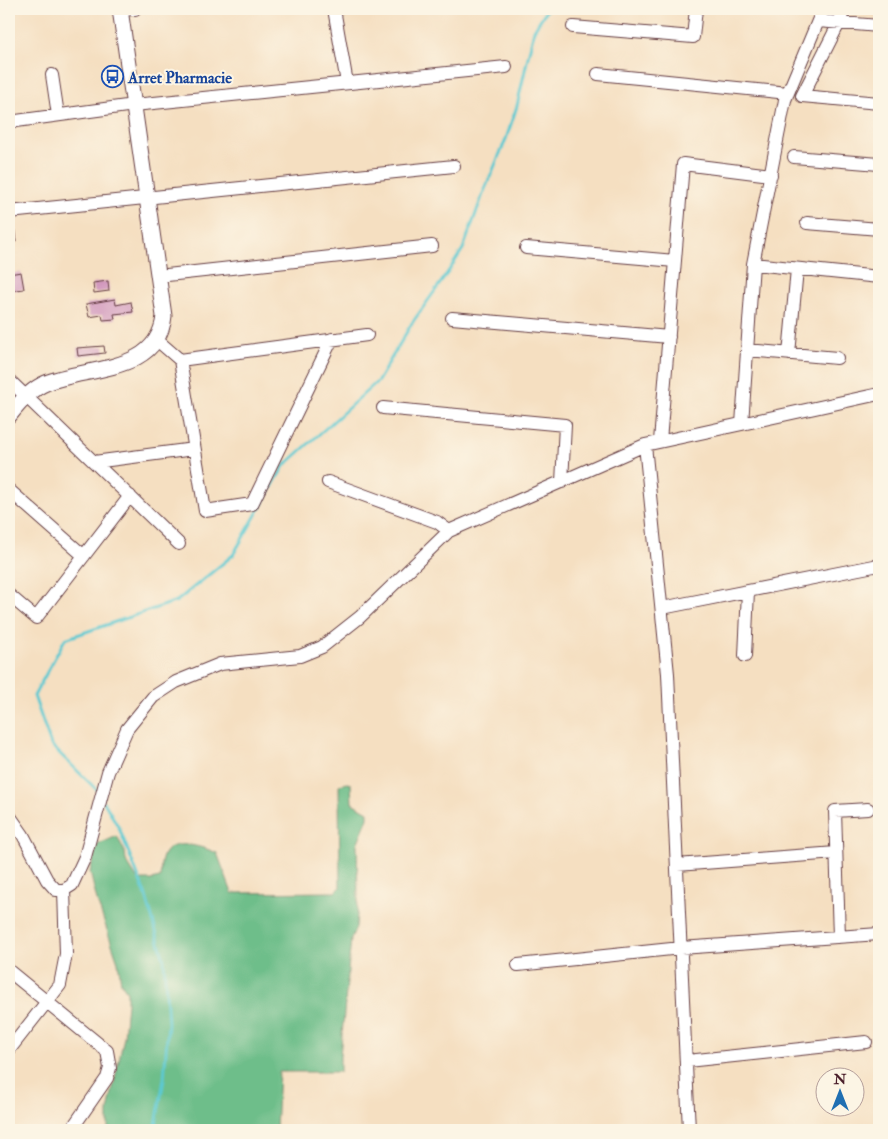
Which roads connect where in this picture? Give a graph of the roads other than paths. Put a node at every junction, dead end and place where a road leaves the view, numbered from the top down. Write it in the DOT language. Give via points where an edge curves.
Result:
graph roads {
  1 [pos="125,9"];
  2 [pos="334,9"];
  3 [pos="696,9"];
  4 [pos="823,9"];
  5 [pos="844,9"];
  6 [pos="818,21"];
  7 [pos="839,23"];
  8 [pos="879,26"];
  9 [pos="572,27"];
  10 [pos="506,67"];
  11 [pos="52,74"];
  12 [pos="598,74"];
  13 [pos="347,84"];
  14 [pos="788,93"];
  15 [pos="879,103"];
  16 [pos="134,105"];
  17 [pos="58,115"];
  18 [pos="9,122"];
  19 [pos="794,157"];
  20 [pos="879,164"];
  21 [pos="454,166"];
  22 [pos="771,175"];
  23 [pos="146,198"];
  24 [pos="9,212"];
  25 [pos="807,223"];
  26 [pos="879,229"];
  27 [pos="432,246"];
  28 [pos="526,248"];
  29 [pos="675,261"];
  30 [pos="753,264"];
  31 [pos="797,269"];
  32 [pos="158,276"];
  33 [pos="879,277"];
  34 [pos="452,318"];
  35 [pos="367,335"];
  36 [pos="669,337"];
  37 [pos="332,339"];
  38 [pos="156,340"];
  39 [pos="747,350"];
  40 [pos="789,354"];
  41 [pos="837,358"];
  42 [pos="180,360"];
  43 [pos="9,380"];
  44 [pos="879,394"];
  45 [pos="25,396"];
  46 [pos="383,408"];
  47 [pos="9,416"];
  48 [pos="742,424"];
  49 [pos="660,441"];
  50 [pos="645,445"];
  51 [pos="194,449"];
  52 [pos="94,462"];
  53 [pos="328,482"];
  54 [pos="562,482"];
  55 [pos="9,490"];
  56 [pos="130,496"];
  57 [pos="449,531"];
  58 [pos="179,544"];
  59 [pos="84,556"];
  60 [pos="879,564"];
  61 [pos="748,591"];
  62 [pos="9,595"];
  63 [pos="662,608"];
  64 [pos="745,656"];
  65 [pos="868,809"];
  66 [pos="9,815"];
  67 [pos="836,853"];
  68 [pos="676,865"];
  69 [pos="64,890"];
  70 [pos="879,934"];
  71 [pos="839,937"];
  72 [pos="681,948"];
  73 [pos="518,965"];
  74 [pos="9,971"];
  75 [pos="47,1002"];
  76 [pos="866,1042"];
  77 [pos="9,1050"];
  78 [pos="686,1061"];
  79 [pos="71,1130"];
  80 [pos="689,1130"];
  1 -- 16 [label="street"];
  2 -- 13 [label="street"];
  3 -- 9 [label="street" via="692,37"];
  4 -- 6 [label="street"];
  5 -- 7 [label="street"];
  6 -- 7 [label="street"];
  6 -- 14 [label="street"];
  7 -- 8 [label="street"];
  7 -- 15 [label="street" via="802,96"];
  10 -- 13 [label="street"];
  11 -- 17 [label="street"];
  12 -- 14 [label="street"];
  13 -- 16 [label="street"];
  14 -- 22 [label="street"];
  16 -- 17 [label="street"];
  16 -- 23 [label="street"];
  17 -- 18 [label="street"];
  19 -- 20 [label="street"];
  21 -- 23 [label="street"];
  22 -- 29 [label="street" via="683,164"];
  22 -- 30 [label="street"];
  23 -- 24 [label="street"];
  23 -- 32 [label="street"];
  25 -- 26 [label="street"];
  27 -- 32 [label="street"];
  28 -- 29 [label="street"];
  29 -- 36 [label="street"];
  30 -- 31 [label="street"];
  30 -- 39 [label="street"];
  31 -- 33 [label="street"];
  31 -- 40 [label="street"];
  32 -- 38 [label="street" via="164,316 163,328"];
  34 -- 36 [label="street"];
  35 -- 37 [label="street"];
  36 -- 49 [label="street"];
  37 -- 42 [label="street"];
  37 -- 51 [label="street" via="252,504 205,511"];
  38 -- 42 [label="street"];
  38 -- 45 [label="street" via="135,360 45,383"];
  39 -- 40 [label="street"];
  39 -- 48 [label="street"];
  40 -- 41 [label="street"];
  42 -- 51 [label="street"];
  43 -- 45 [label="street"];
  44 -- 48 [label="street"];
  45 -- 47 [label="street"];
  45 -- 52 [label="street"];
  46 -- 54 [label="street" via="565,425"];
  48 -- 49 [label="street"];
  49 -- 50 [label="street"];
  50 -- 54 [label="street"];
  50 -- 63 [label="street"];
  51 -- 52 [label="street"];
  52 -- 56 [label="street"];
  53 -- 57 [label="street" via="437,522"];
  54 -- 57 [label="street"];
  55 -- 59 [label="street"];
  56 -- 58 [label="street"];
  56 -- 59 [label="street"];
  57 -- 69 [label="street" via="360,617 322,646 300,656 220,664 176,682 153,697 127,729 108,772 85,857 72,885"];
  59 -- 62 [label="street" via="36,618"];
  60 -- 61 [label="street"];
  61 -- 63 [label="street"];
  61 -- 64 [label="street"];
  63 -- 68 [label="street"];
  65 -- 67 [label="street" via="835,811"];
  66 -- 69 [label="street" via="46,880 56,890"];
  67 -- 68 [label="street"];
  67 -- 71 [label="street"];
  68 -- 72 [label="street"];
  69 -- 75 [label="street" via="64,971 60,985"];
  70 -- 71 [label="street"];
  71 -- 72 [label="street"];
  72 -- 73 [label="street"];
  72 -- 78 [label="street"];
  74 -- 75 [label="street"];
  75 -- 77 [label="street"];
  75 -- 79 [label="street" via="108,1051 108,1078"];
  76 -- 78 [label="street"];
  78 -- 80 [label="street"];
}
